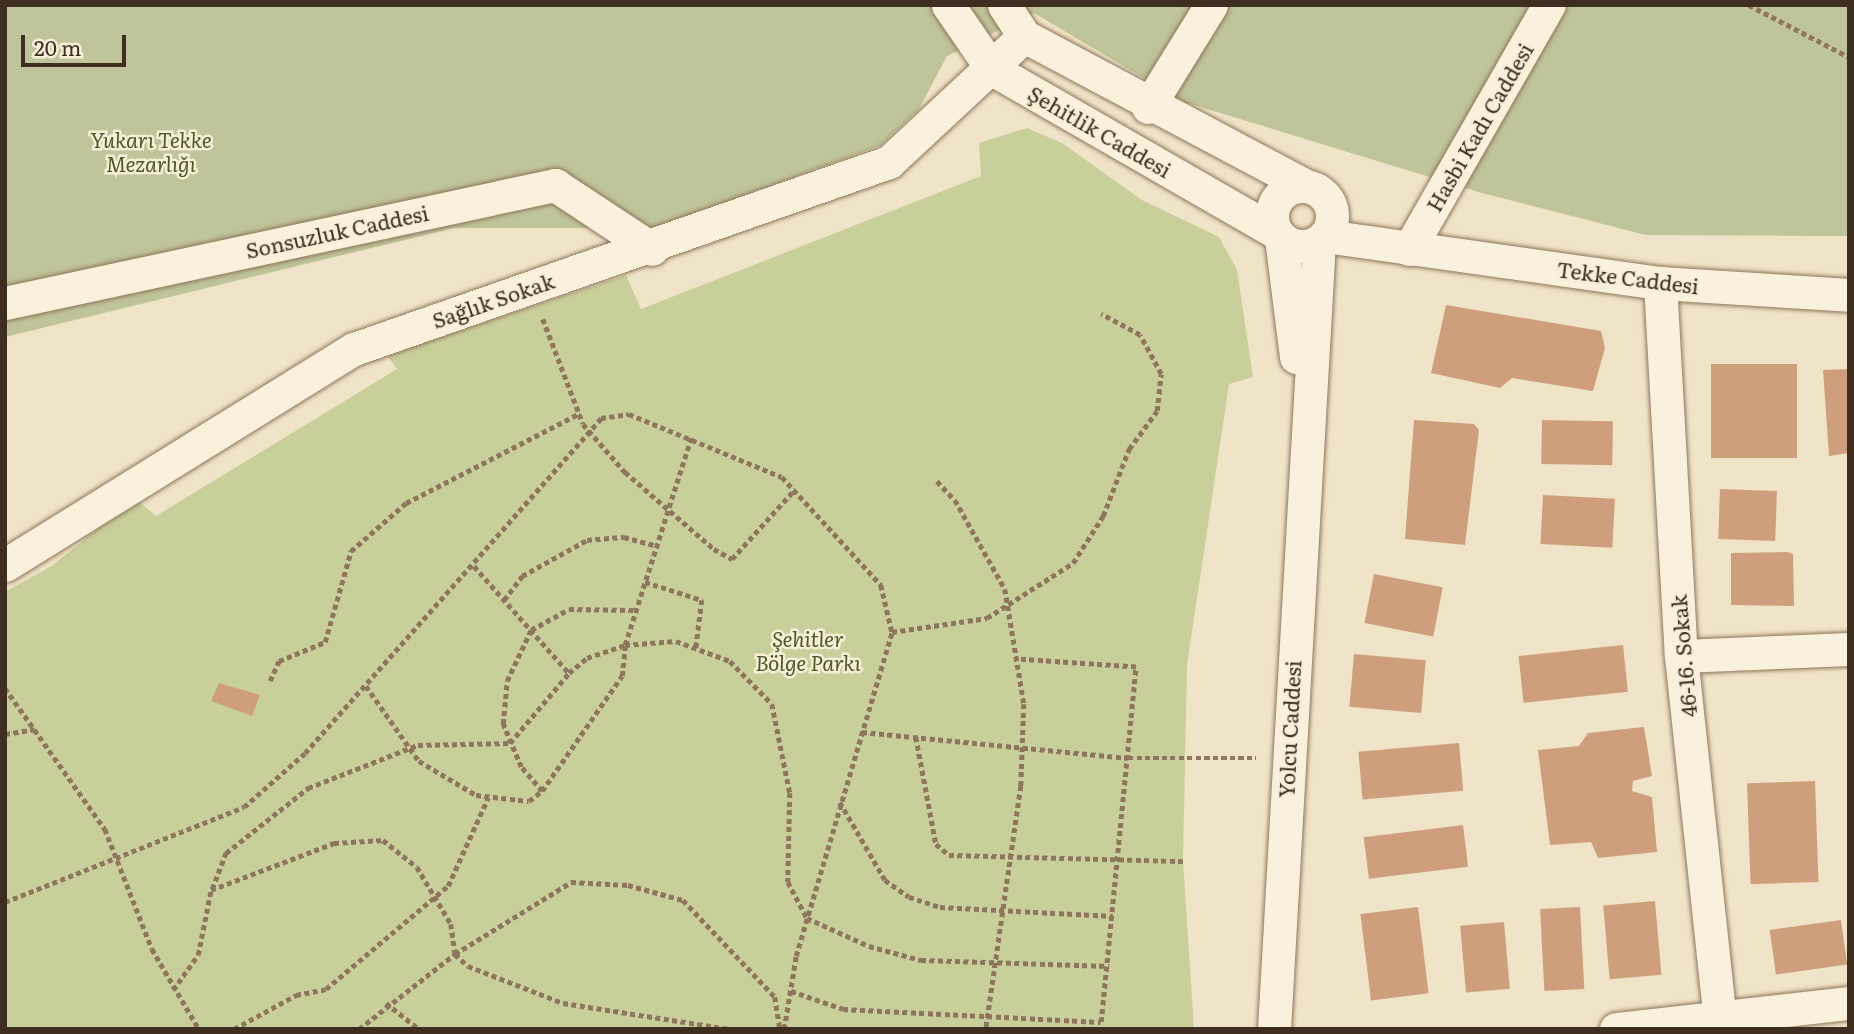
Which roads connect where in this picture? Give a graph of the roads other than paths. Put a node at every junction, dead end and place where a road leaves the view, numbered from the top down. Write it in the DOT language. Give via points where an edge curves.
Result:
graph roads {
  1 [pos="948,5"];
  2 [pos="1004,5"];
  3 [pos="1211,5"];
  4 [pos="1549,5"];
  5 [pos="1024,36"];
  6 [pos="992,69"];
  7 [pos="1148,107"];
  8 [pos="1315,190"];
  9 [pos="1279,235"];
  10 [pos="1322,239"];
  11 [pos="652,249"];
  12 [pos="1409,249"];
  13 [pos="1660,283"];
  14 [pos="1849,295"];
  15 [pos="5,303"];
  16 [pos="1304,428"];
  17 [pos="5,565"];
  18 [pos="1849,649"];
  19 [pos="1681,656"];
  20 [pos="1849,1003"];
  21 [pos="1721,1025"];
  22 [pos="1274,1029"];
  23 [pos="1616,1029"];
  1 -- 6 [label="street, Şehitlik Caddesi"];
  2 -- 5 [label="street"];
  3 -- 7 [label="street"];
  4 -- 12 [label="street, Hasbi Kadı Caddesi"];
  5 -- 6 [label="street, Sağlık Sokak"];
  5 -- 7 [label="street"];
  6 -- 9 [label="street, Şehitlik Caddesi"];
  6 -- 11 [label="street, Sağlık Sokak" via="889,162"];
  7 -- 8 [label="street"];
  8 -- 9 [label="street" via="1279,196 1272,215"];
  8 -- 10 [label="street" via="1332,212"];
  8 -- 12 [label="street, Tekke Caddesi"];
  9 -- 10 [label="street" via="1303,247"];
  9 -- 16 [label="street, Yolcu Caddesi"];
  10 -- 12 [label="street, Tekke Caddesi"];
  10 -- 16 [label="street, Yolcu Caddesi"];
  11 -- 15 [label="street, Sonsuzluk Caddesi" via="555,185"];
  11 -- 17 [label="street, Sağlık Sokak" via="529,286 354,349"];
  12 -- 13 [label="street, Tekke Caddesi"];
  13 -- 14 [label="street, Tekke Caddesi"];
  13 -- 19 [label="street, 46-16. Sokak"];
  16 -- 22 [label="street, Yolcu Caddesi"];
  18 -- 19 [label="street"];
  19 -- 21 [label="street, 46-16. Sokak"];
  20 -- 21 [label="street"];
  21 -- 23 [label="street"];
}
